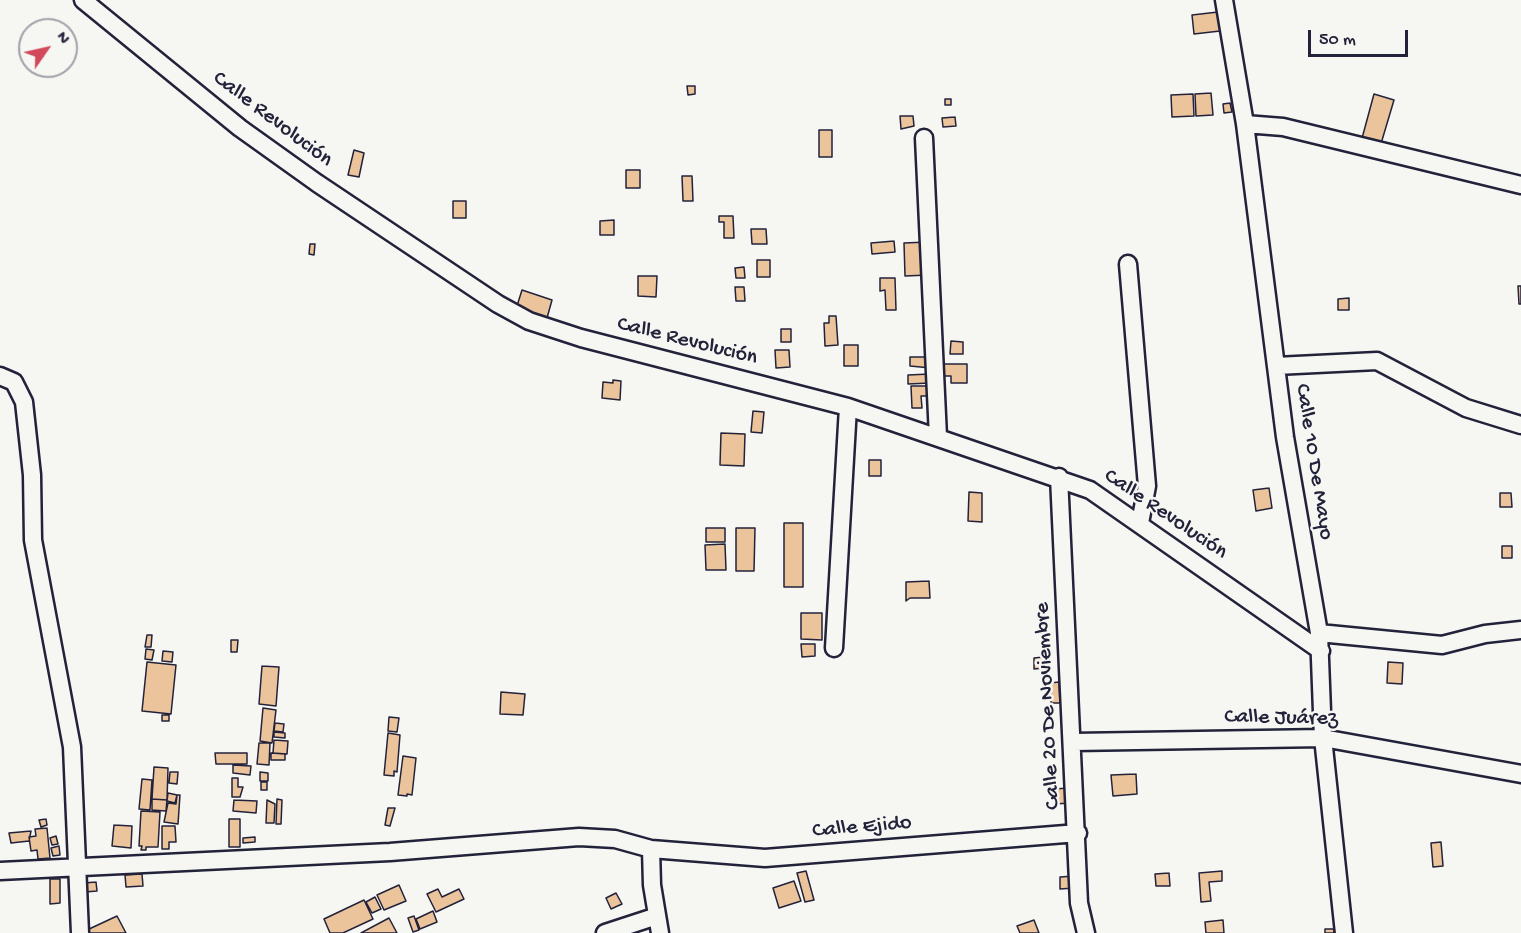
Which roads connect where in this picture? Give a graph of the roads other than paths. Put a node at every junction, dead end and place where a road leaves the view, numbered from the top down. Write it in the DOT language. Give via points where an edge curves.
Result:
graph roads {
  1 [pos="83,0"];
  2 [pos="1224,0"];
  3 [pos="1245,124"];
  4 [pos="924,138"];
  5 [pos="1521,185"];
  6 [pos="1128,264"];
  7 [pos="1276,366"];
  8 [pos="0,376"];
  9 [pos="848,407"];
  10 [pos="1521,425"];
  11 [pos="938,437"];
  12 [pos="1059,477"];
  13 [pos="1140,523"];
  14 [pos="1521,630"];
  15 [pos="1319,633"];
  16 [pos="834,648"];
  17 [pos="1321,651"];
  18 [pos="1323,738"];
  19 [pos="1074,742"];
  20 [pos="1521,774"];
  21 [pos="1078,833"];
  22 [pos="651,849"];
  23 [pos="79,866"];
  24 [pos="0,871"];
  25 [pos="657,916"];
  26 [pos="80,933"];
  27 [pos="605,933"];
  28 [pos="660,933"];
  29 [pos="1086,933"];
  30 [pos="1344,933"];
  1 -- 9 [label="street, Calle Revolución" via="240,128 307,177 529,321"];
  2 -- 3 [label="street, Calle 10 De Mayo"];
  3 -- 5 [label="street" via="1283,127"];
  3 -- 7 [label="street, Calle 10 De Mayo"];
  4 -- 11 [label="street"];
  6 -- 13 [label="street" via="1147,486"];
  7 -- 10 [label="street" via="1377,362 1466,408"];
  7 -- 15 [label="street, Calle 10 De Mayo"];
  8 -- 23 [label="street" via="14,382 24,402 32,475 33,540 72,747"];
  9 -- 11 [label="street, Calle Revolución"];
  9 -- 16 [label="street"];
  11 -- 12 [label="street, Calle Revolución"];
  12 -- 13 [label="street, Calle Revolución" via="1090,490"];
  12 -- 19 [label="street, Calle 20 De Noviembre"];
  13 -- 17 [label="street, Calle Revolución"];
  14 -- 15 [label="street" via="1442,645"];
  15 -- 17 [label="street, Calle 10 De Mayo"];
  17 -- 18 [label="street, Calle 10 De Mayo"];
  18 -- 19 [label="street, Calle Juárez"];
  18 -- 20 [label="street, Calle Juárez"];
  18 -- 30 [label="street, Calle 10 De Mayo"];
  19 -- 21 [label="street, Calle 20 De Noviembre"];
  21 -- 22 [label="street, Calle Ejido" via="765,858"];
  21 -- 29 [label="street, Calle 20 De Noviembre" via="1079,903"];
  22 -- 23 [label="street, Calle Ejido" via="615,839 579,837 390,852"];
  22 -- 25 [label="street"];
  23 -- 24 [label="street, Calle Ejido"];
  23 -- 26 [label="street"];
  25 -- 27 [label="street"];
  25 -- 28 [label="street"];
}
